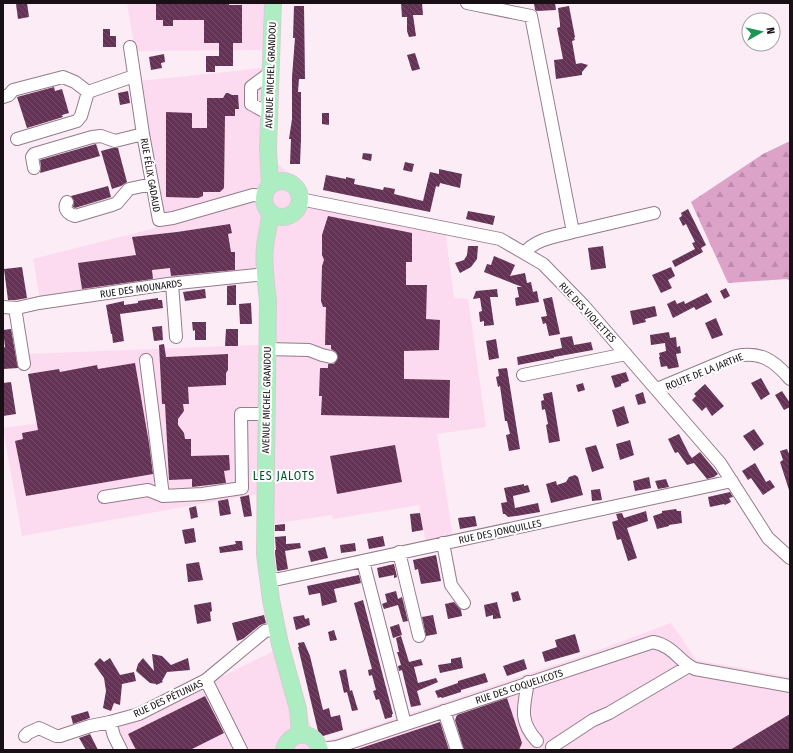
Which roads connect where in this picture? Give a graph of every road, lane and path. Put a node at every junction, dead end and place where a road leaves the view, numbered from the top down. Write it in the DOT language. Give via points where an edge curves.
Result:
graph roads {
  1 [pos="273,3"];
  2 [pos="467,3"];
  3 [pos="130,47"];
  4 [pos="134,76"];
  5 [pos="88,92"];
  6 [pos="3,97"];
  7 [pos="143,134"];
  8 [pos="17,139"];
  9 [pos="268,148"];
  10 [pos="34,168"];
  11 [pos="286,182"];
  12 [pos="152,184"];
  13 [pos="267,191"];
  14 [pos="300,198"];
  15 [pos="67,202"];
  16 [pos="654,213"];
  17 [pos="277,215"];
  18 [pos="573,232"];
  19 [pos="525,253"];
  20 [pos="266,274"];
  21 [pos="172,284"];
  22 [pos="268,301"];
  23 [pos="3,307"];
  24 [pos="17,308"];
  25 [pos="176,337"];
  26 [pos="267,349"];
  27 [pos="626,354"];
  28 [pos="331,357"];
  29 [pos="146,360"];
  30 [pos="24,364"];
  31 [pos="523,375"];
  32 [pos="790,379"];
  33 [pos="657,389"];
  34 [pos="266,414"];
  35 [pos="732,481"];
  36 [pos="163,496"];
  37 [pos="104,497"];
  38 [pos="443,543"];
  39 [pos="398,552"];
  40 [pos="790,558"];
  41 [pos="363,561"];
  42 [pos="268,580"];
  43 [pos="464,602"];
  44 [pos="277,629"];
  45 [pos="419,636"];
  46 [pos="689,666"];
  47 [pos="206,680"];
  48 [pos="528,682"];
  49 [pos="790,686"];
  50 [pos="444,711"];
  51 [pos="110,722"];
  52 [pos="405,724"];
  53 [pos="300,734"];
  54 [pos="25,736"];
  55 [pos="535,746"];
  56 [pos="552,748"];
  57 [pos="121,750"];
  58 [pos="241,750"];
  59 [pos="284,750"];
  60 [pos="320,750"];
  61 [pos="457,750"];
  1 -- 9 [label="main road, AVENUE MICHEL GRANDOU"];
  2 -- 18 [label="street" via="531,16"];
  3 -- 4 [label="street, RUE FÉLIX GADAUD"];
  4 -- 5 [label="street"];
  4 -- 7 [label="street, RUE FÉLIX GADAUD"];
  5 -- 6 [label="street" via="75,82 62,77 13,90"];
  5 -- 8 [label="street" via="77,121"];
  7 -- 10 [label="street" via="115,141 101,136 92,137 34,154"];
  7 -- 12 [label="street, RUE FÉLIX GADAUD"];
  9 -- 11 [label="main road, AVENUE MICHEL GRANDOU" via="274,167"];
  9 -- 13 [label="main road, AVENUE MICHEL GRANDOU"];
  11 -- 13 [label="main road" via="280,182"];
  11 -- 14 [label="main road" via="296,188"];
  12 -- 13 [label="street, RUE FÉLIX GADAUD" via="159,220"];
  12 -- 15 [label="street" via="130,189 117,203 75,216 67,212"];
  13 -- 17 [label="main road" via="265,205"];
  14 -- 17 [label="main road" via="296,211 292,214"];
  14 -- 19 [label="street, RUE DES VIOLETTES" via="500,239"];
  16 -- 18 [label="street"];
  17 -- 20 [label="main road, AVENUE MICHEL GRANDOU" via="270,222 265,248"];
  17 -- 22 [label="main road, AVENUE MICHEL GRANDOU"];
  18 -- 19 [label="street" via="542,241 528,248"];
  19 -- 27 [label="street, RUE DES VIOLETTES" via="543,264"];
  20 -- 21 [label="street, RUE DES MOUNARDS"];
  20 -- 22 [label="main road, AVENUE MICHEL GRANDOU"];
  21 -- 24 [label="street, RUE DES MOUNARDS"];
  21 -- 25 [label="street"];
  22 -- 26 [label="main road, AVENUE MICHEL GRANDOU"];
  23 -- 24 [label="street, RUE DES MOUNARDS"];
  24 -- 30 [label="street"];
  26 -- 28 [label="street" via="310,350"];
  26 -- 34 [label="main road, AVENUE MICHEL GRANDOU"];
  27 -- 31 [label="street"];
  27 -- 33 [label="street, RUE DES VIOLETTES"];
  29 -- 36 [label="street"];
  32 -- 33 [label="street, ROUTE DE LA JARTHE" via="767,358 747,354 736,356"];
  33 -- 35 [label="street, RUE DES VIOLETTES" via="720,463"];
  34 -- 36 [label="street" via="241,414 242,488"];
  34 -- 42 [label="main road, AVENUE MICHEL GRANDOU" via="265,526"];
  35 -- 38 [label="street, RUE DES JONQUILLES"];
  35 -- 40 [label="street, RUE DES VIOLETTES" via="768,538"];
  36 -- 37 [label="street" via="148,490"];
  38 -- 39 [label="street, RUE DES JONQUILLES"];
  38 -- 43 [label="street" via="451,585"];
  39 -- 41 [label="street, RUE DES JONQUILLES"];
  39 -- 45 [label="street"];
  41 -- 42 [label="street, RUE DES JONQUILLES"];
  41 -- 52 [label="street"];
  42 -- 44 [label="main road, AVENUE MICHEL GRANDOU"];
  44 -- 47 [label="street, RUE DES PÉTUNIAS" via="265,631"];
  44 -- 53 [label="main road, AVENUE MICHEL GRANDOU" via="298,709"];
  46 -- 48 [label="street, RUE DES COQUELICOTS" via="676,653 653,642"];
  46 -- 49 [label="street"];
  46 -- 56 [label="street" via="594,720"];
  47 -- 51 [label="street, RUE DES PÉTUNIAS" via="139,714"];
  47 -- 58 [label="street"];
  48 -- 50 [label="street, RUE DES COQUELICOTS"];
  48 -- 55 [label="street" via="523,713"];
  50 -- 52 [label="street, RUE DES COQUELICOTS"];
  50 -- 61 [label="street"];
  51 -- 54 [label="street, RUE DES PÉTUNIAS" via="60,736 39,728"];
  51 -- 57 [label="street"];
  52 -- 60 [label="street, RUE DES COQUELICOTS" via="337,747"];
  53 -- 59 [label="main road" via="290,739"];
  53 -- 60 [label="main road" via="315,740"];
  55 -- 56 [label="street" via="546,740"];
}
